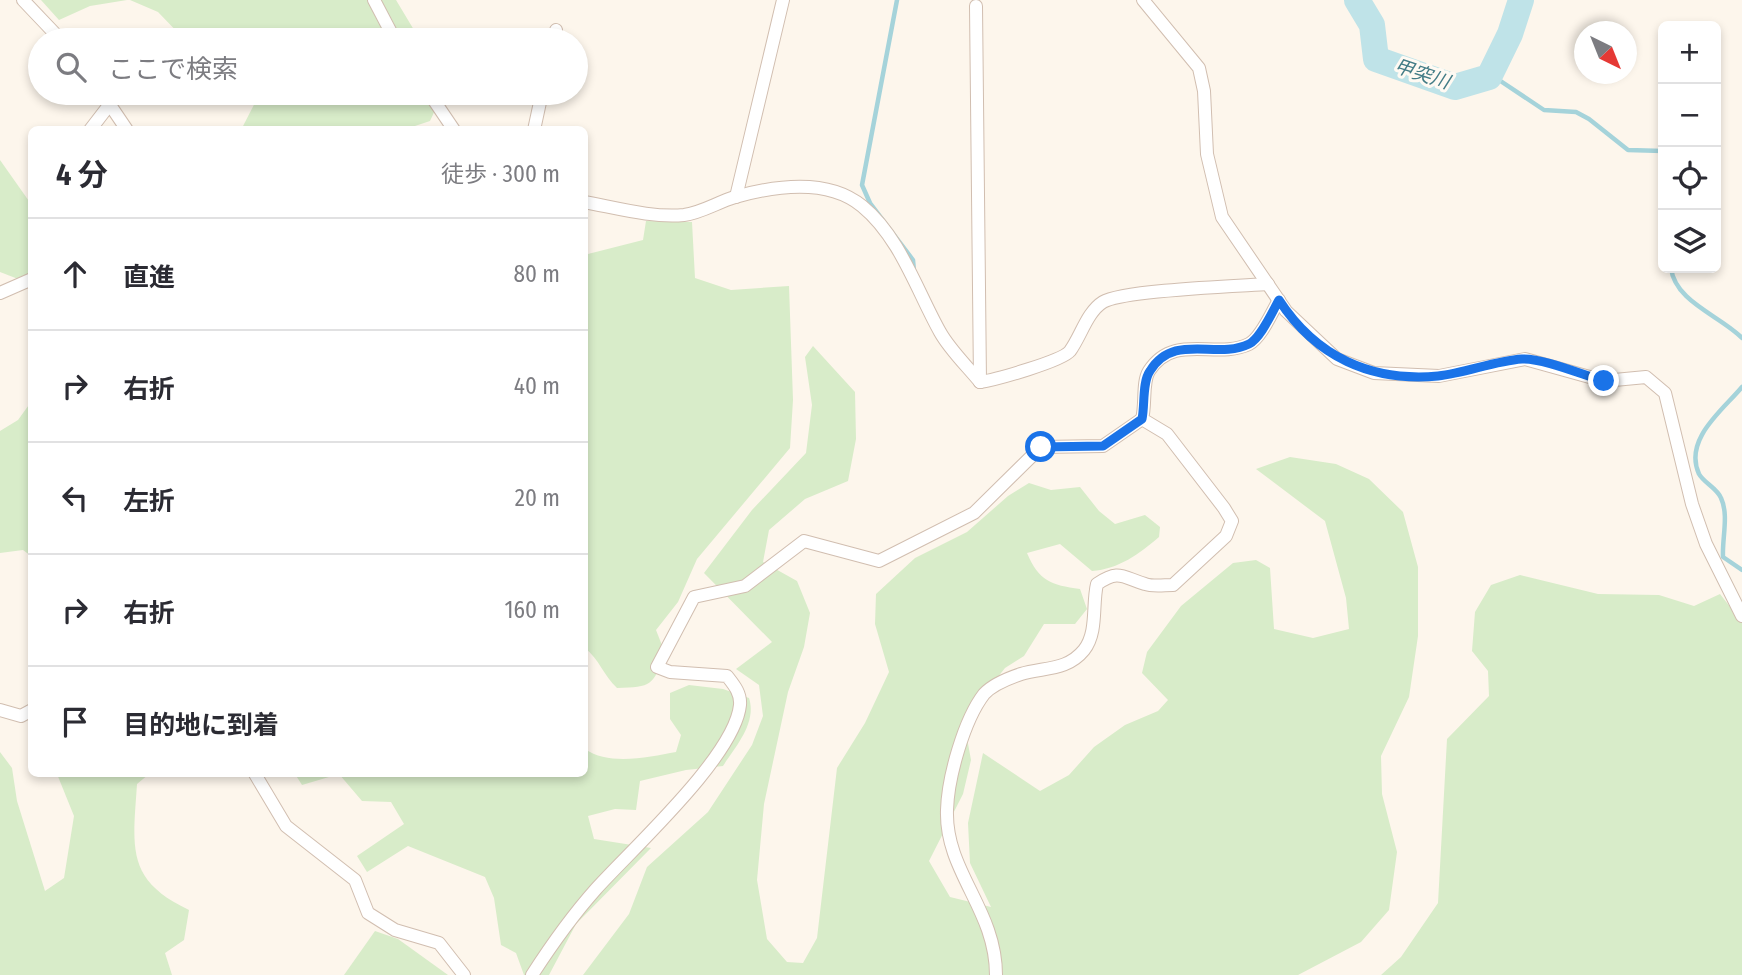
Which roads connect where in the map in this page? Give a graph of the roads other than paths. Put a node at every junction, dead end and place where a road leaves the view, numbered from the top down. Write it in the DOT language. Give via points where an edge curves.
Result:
graph roads {
  1 [pos="23,0"];
  2 [pos="374,0"];
  3 [pos="783,0"];
  4 [pos="1143,0"];
  5 [pos="976,6"];
  6 [pos="50,28"];
  7 [pos="389,28"];
  8 [pos="109,105"];
  9 [pos="111,105"];
  10 [pos="437,105"];
  11 [pos="539,105"];
  12 [pos="93,126"];
  13 [pos="124,126"];
  14 [pos="451,126"];
  15 [pos="535,126"];
  16 [pos="736,197"];
  17 [pos="588,203"];
  18 [pos="28,281"];
  19 [pos="1268,284"];
  20 [pos="0,293"];
  21 [pos="1279,300"];
  22 [pos="980,382"];
  23 [pos="1142,419"];
  24 [pos="1739,603"];
  25 [pos="1742,616"];
  26 [pos="0,710"];
  27 [pos="28,712"];
  28 [pos="257,777"];
  29 [pos="464,975"];
  30 [pos="532,975"];
  31 [pos="996,975"];
  1 -- 6 [label="street"];
  2 -- 7 [label="street"];
  3 -- 16 [label="street"];
  4 -- 19 [label="street" via="1199,68 1207,154 1222,217"];
  5 -- 22 [label="street"];
  8 -- 12 [label="street"];
  9 -- 13 [label="street"];
  10 -- 14 [label="street"];
  11 -- 15 [label="street"];
  16 -- 17 [label="street" via="686,215 656,215"];
  16 -- 22 [label="street" via="813,186 862,206 889,236 942,335"];
  18 -- 20 [label="street"];
  19 -- 21 [label="street"];
  19 -- 22 [label="street" via="1105,301 1094,310 1068,354 1003,379"];
  21 -- 23 [label="street" via="1252,343 1227,351 1186,348 1161,358 1148,372"];
  21 -- 24 [label="street" via="1337,359 1374,373 1438,376 1525,359 1604,381 1646,377 1665,393 1706,544"];
  23 -- 30 [label="street" via="1103,446 1041,447 974,513 879,561 804,541 745,586 694,597 657,667 727,677 741,703 735,723 705,770 564,926"];
  23 -- 31 [label="street" via="1167,434 1232,521 1226,536 1174,585 1147,585 1111,574 1097,584 1093,628 1084,650 1061,668 1002,681 985,693 975,710 950,784 947,811 957,864 992,934"];
  24 -- 25 [label="street"];
  26 -- 27 [label="street" via="21,716"];
  28 -- 29 [label="street" via="286,826 355,880 368,913 395,930 439,943"];
}
